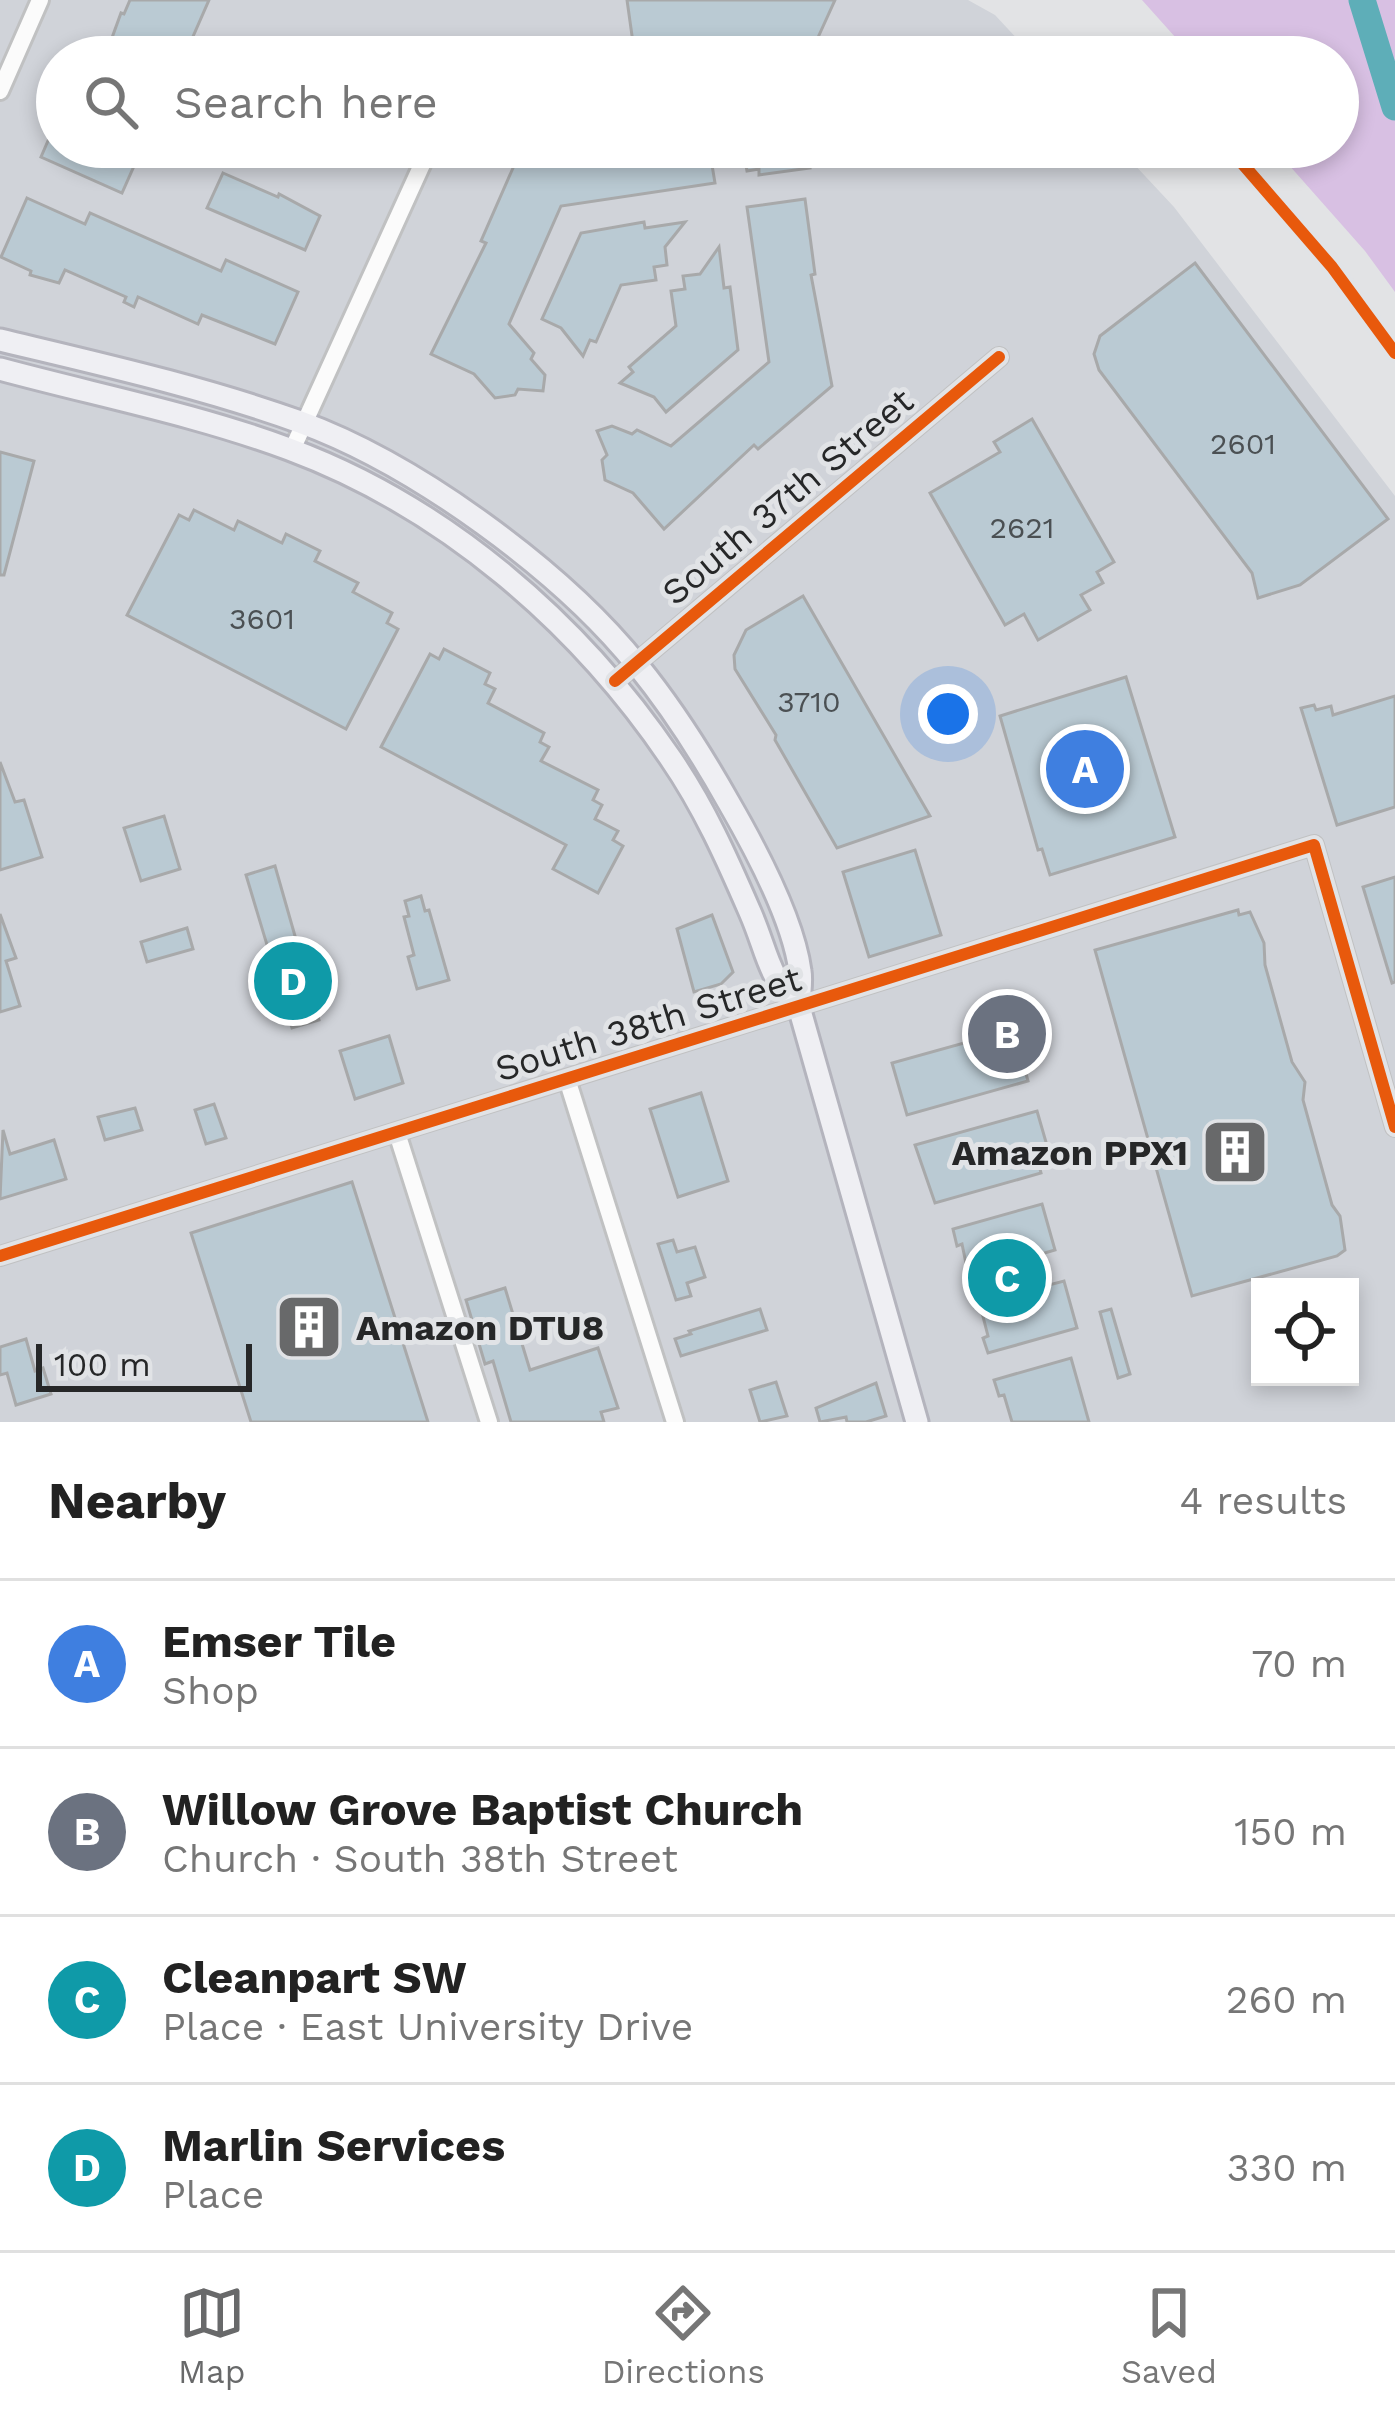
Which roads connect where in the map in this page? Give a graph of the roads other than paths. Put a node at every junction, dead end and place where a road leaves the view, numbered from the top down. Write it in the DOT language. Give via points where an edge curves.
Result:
graph roads {
  1 [pos="40,0"];
  2 [pos="0,91"];
  3 [pos="420,168"];
  4 [pos="0,340"];
  5 [pos="999,357"];
  6 [pos="0,369"];
  7 [pos="304,424"];
  8 [pos="292,450"];
  9 [pos="636,663"];
  10 [pos="615,682"];
  11 [pos="799,1007"];
  12 [pos="567,1078"];
  13 [pos="1395,1127"];
  14 [pos="397,1133"];
  15 [pos="0,1256"];
  16 [pos="489,1422"];
  17 [pos="675,1422"];
  18 [pos="917,1422"];
  1 -- 2 [label="street"];
  3 -- 7 [label="street"];
  4 -- 7 [label="main road"];
  5 -- 9 [label="street, South 37th Street"];
  6 -- 8 [label="main road"];
  7 -- 8 [label="street"];
  7 -- 9 [label="main road" via="383,462 500,538"];
  8 -- 10 [label="main road" via="426,520 502,573"];
  9 -- 10 [label="street, South 37th Street"];
  9 -- 11 [label="main road" via="697,745 743,828 787,925 801,971"];
  10 -- 11 [label="main road" via="720,842 775,983"];
  11 -- 12 [label="street, South 38th Street"];
  11 -- 13 [label="street, South 38th Street" via="1314,845"];
  11 -- 18 [label="main road"];
  12 -- 14 [label="street, South 38th Street"];
  12 -- 17 [label="street"];
  14 -- 15 [label="street, South 38th Street"];
  14 -- 16 [label="street"];
}
